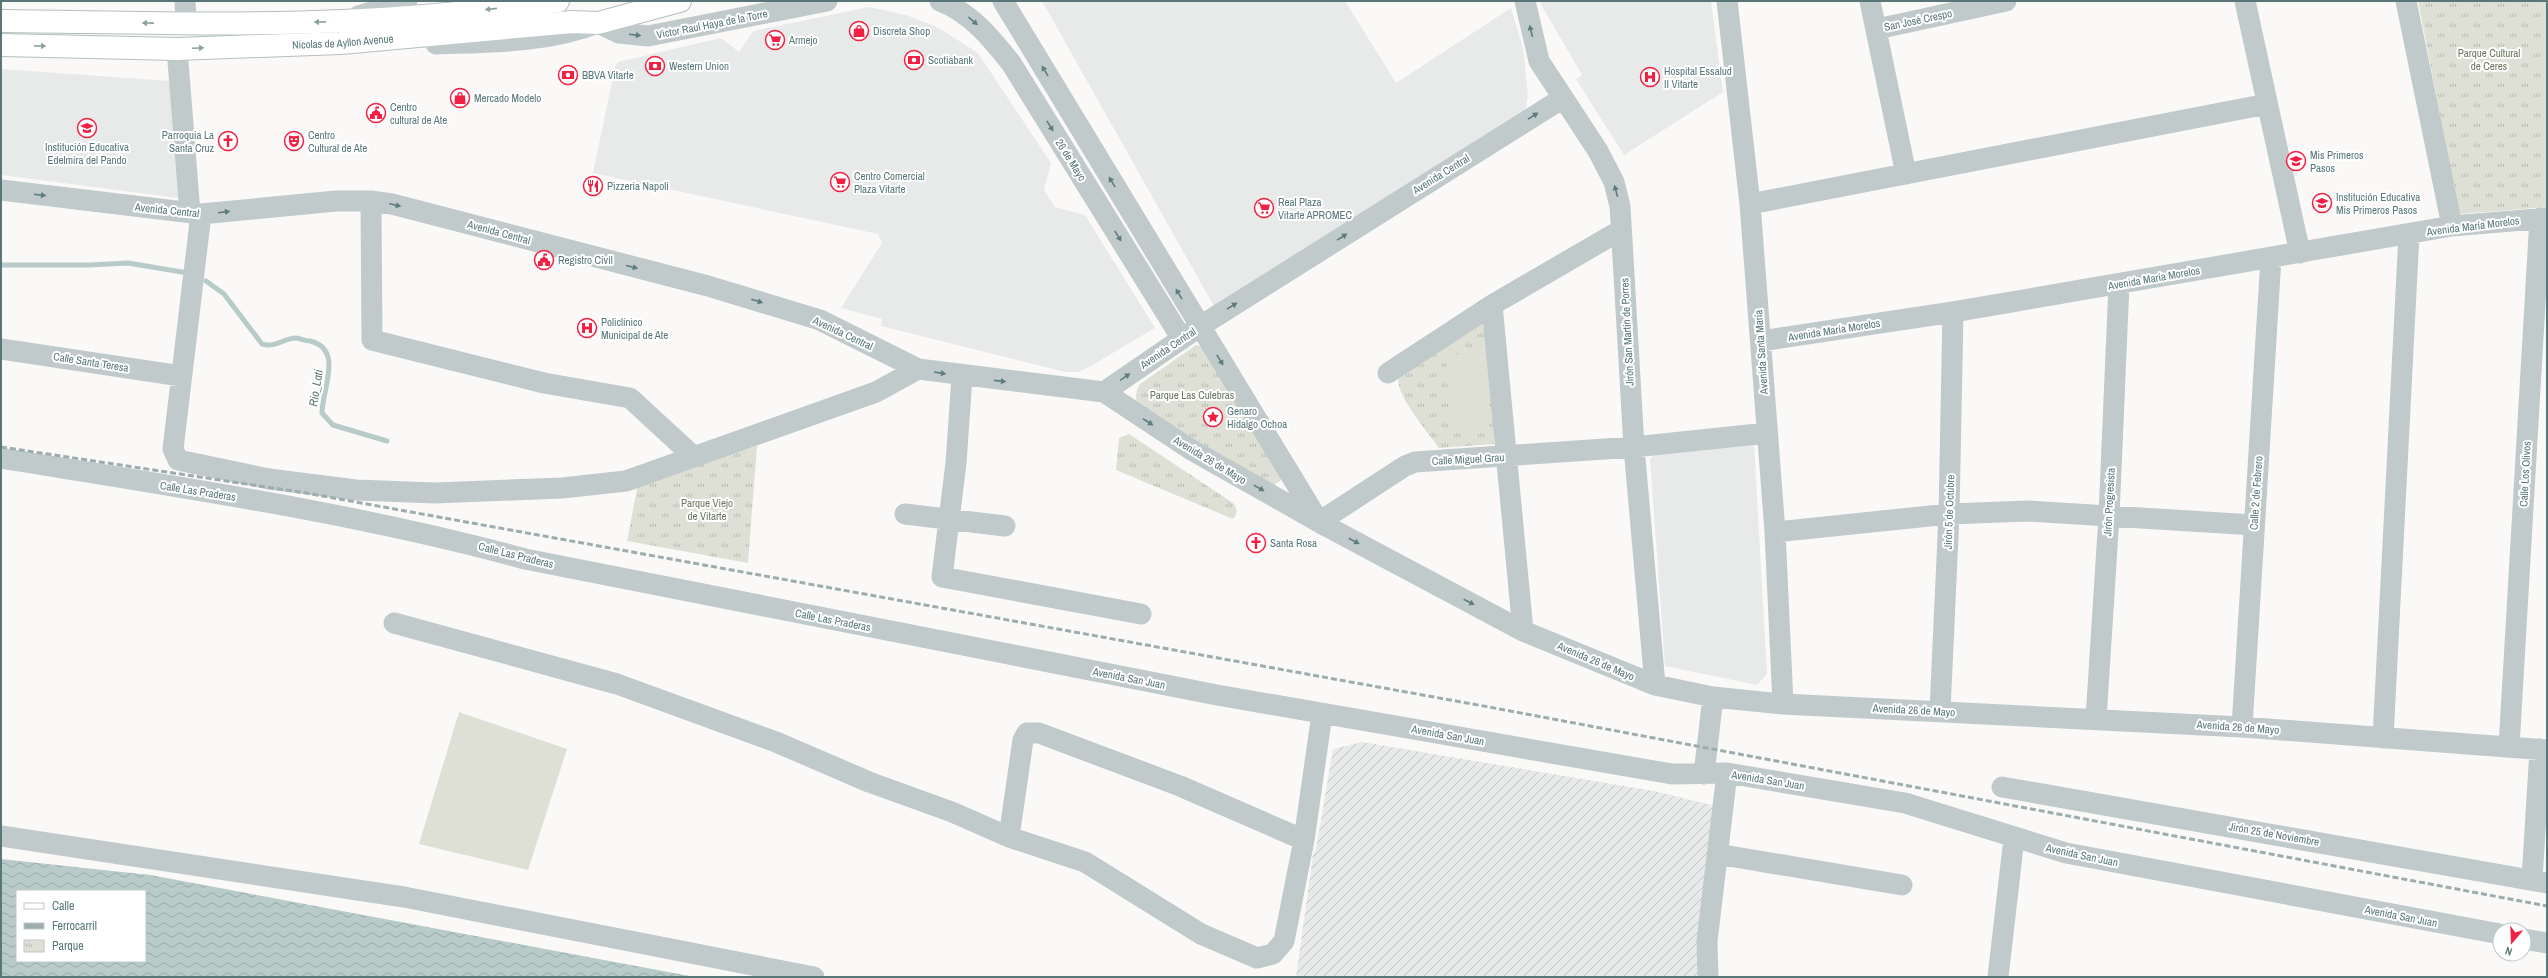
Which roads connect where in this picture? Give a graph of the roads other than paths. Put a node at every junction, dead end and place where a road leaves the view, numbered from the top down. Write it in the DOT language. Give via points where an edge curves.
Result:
graph roads {
  1 [pos="185,1"];
  2 [pos="407,1"];
  3 [pos="558,1"];
  4 [pos="680,1"];
  5 [pos="827,1"];
  6 [pos="941,1"];
  7 [pos="968,1"];
  8 [pos="1003,1"];
  9 [pos="1524,1"];
  10 [pos="1726,1"];
  11 [pos="1870,1"];
  12 [pos="2006,1"];
  13 [pos="2245,1"];
  14 [pos="2406,1"];
  15 [pos="1,21"];
  16 [pos="342,21"];
  17 [pos="186,23"];
  18 [pos="598,23"];
  19 [pos="1877,29"];
  20 [pos="1,45"];
  21 [pos="177,49"];
  22 [pos="1563,98"];
  23 [pos="2267,104"];
  24 [pos="1906,174"];
  25 [pos="1,190"];
  26 [pos="371,200"];
  27 [pos="1750,204"];
  28 [pos="195,214"];
  29 [pos="2544,218"];
  30 [pos="2452,226"];
  31 [pos="1621,230"];
  32 [pos="2409,234"];
  33 [pos="2300,253"];
  34 [pos="2271,258"];
  35 [pos="2119,284"];
  36 [pos="1492,305"];
  37 [pos="1953,312"];
  38 [pos="1199,327"];
  39 [pos="1182,339"];
  40 [pos="1761,341"];
  41 [pos="1,349"];
  42 [pos="893,357"];
  43 [pos="918,370"];
  44 [pos="1388,373"];
  45 [pos="181,376"];
  46 [pos="962,377"];
  47 [pos="895,382"];
  48 [pos="1104,392"];
  49 [pos="1767,432"];
  50 [pos="1634,447"];
  51 [pos="693,456"];
  52 [pos="1508,457"];
  53 [pos="1,458"];
  54 [pos="905,514"];
  55 [pos="1949,514"];
  56 [pos="2109,516"];
  57 [pos="950,519"];
  58 [pos="1319,522"];
  59 [pos="2254,525"];
  60 [pos="1005,526"];
  61 [pos="1775,532"];
  62 [pos="1141,614"];
  63 [pos="394,623"];
  64 [pos="1523,630"];
  65 [pos="1030,658"];
  66 [pos="1655,685"];
  67 [pos="1713,697"];
  68 [pos="1783,704"];
  69 [pos="1940,711"];
  70 [pos="1322,714"];
  71 [pos="2096,719"];
  72 [pos="2242,727"];
  73 [pos="2383,738"];
  74 [pos="2509,739"];
  75 [pos="2544,749"];
  76 [pos="1704,774"];
  77 [pos="1726,774"];
  78 [pos="2002,787"];
  79 [pos="1,836"];
  80 [pos="1009,837"];
  81 [pos="2014,838"];
  82 [pos="1304,840"];
  83 [pos="1717,854"];
  84 [pos="2540,881"];
  85 [pos="1902,885"];
  86 [pos="2492,933"];
  87 [pos="2532,940"];
  88 [pos="2547,943"];
  89 [pos="814,977"];
  90 [pos="1708,977"];
  91 [pos="1998,977"];
  1 -- 17 [label="street"];
  2 -- 16 [label="street"];
  3 -- 16 [label="main road, Nicolas de Ayllon Avenue, one-way" via="462,13"];
  4 -- 18 [label="main road, Nicolas de Ayllon Avenue"];
  18 -- 5 [label="street, Victor Raul Haya de la Torre, one-way" via="619,33 648,36"];
  6 -- 7 [label="street"];
  6 -- 39 [label="street, 26 de Mayo, one-way" via="982,28 1011,63"];
  38 -- 8 [label="street, one-way"];
  22 -- 9 [label="street, Jirón San Martín de Porres, one-way" via="1539,61"];
  10 -- 27 [label="street, Avenida Santa María"];
  11 -- 19 [label="street"];
  12 -- 19 [label="street, San José Crespo"];
  13 -- 23 [label="street"];
  14 -- 30 [label="street"];
  17 -- 15 [label="main road, Nicolas de Ayllon Avenue, one-way"];
  16 -- 17 [label="main road, Nicolas de Ayllon Avenue, one-way"];
  21 -- 18 [label="main road, Nicolas de Ayllon Avenue, one-way" via="341,44 572,22"];
  19 -- 24 [label="street"];
  20 -- 21 [label="main road, Nicolas de Ayllon Avenue, one-way"];
  21 -- 28 [label="street"];
  31 -- 22 [label="street, Jirón San Martín de Porres, one-way" via="1620,206 1614,182 1598,151"];
  38 -- 22 [label="street, Avenida Central, one-way"];
  23 -- 24 [label="street"];
  23 -- 33 [label="street"];
  24 -- 27 [label="street"];
  25 -- 28 [label="street, Avenida Central, one-way"];
  28 -- 26 [label="street, Avenida Central, one-way" via="292,203"];
  26 -- 42 [label="street, Avenida Central, one-way" via="708,286 820,320"];
  26 -- 51 [label="street" via="372,340 544,383 630,398"];
  27 -- 40 [label="street, Avenida Santa María"];
  28 -- 45 [label="street"];
  29 -- 30 [label="street, Avenida María Morelos"];
  29 -- 74 [label="street, Calle Los Olivos"];
  30 -- 32 [label="street, Avenida María Morelos"];
  31 -- 36 [label="street"];
  31 -- 50 [label="street, Jirón San Martín de Porres"];
  32 -- 33 [label="street, Avenida María Morelos"];
  32 -- 73 [label="street"];
  33 -- 34 [label="street, Avenida María Morelos"];
  34 -- 35 [label="street, Avenida María Morelos"];
  34 -- 59 [label="street, Calle 2 de Febrero"];
  35 -- 37 [label="street, Avenida María Morelos"];
  35 -- 56 [label="street, Jirón Progresista"];
  36 -- 44 [label="street"];
  36 -- 52 [label="street"];
  37 -- 40 [label="street, Avenida María Morelos"];
  37 -- 55 [label="street, Jirón 5 de Octubre"];
  38 -- 39 [label="street, Avenida Central"];
  38 -- 58 [label="street, one-way"];
  48 -- 39 [label="street, Avenida Central, one-way"];
  40 -- 49 [label="street, Avenida Santa María"];
  41 -- 45 [label="street, Calle Santa Teresa"];
  42 -- 43 [label="street, Avenida Central"];
  42 -- 47 [label="street"];
  43 -- 46 [label="street, Avenida Central, one-way"];
  43 -- 47 [label="street"];
  45 -- 51 [label="street" via="174,456 178,460 269,479 356,490 436,493 562,488 634,479"];
  46 -- 48 [label="street, Avenida Central, one-way"];
  46 -- 57 [label="street"];
  47 -- 51 [label="street" via="876,392"];
  48 -- 58 [label="street, Avenida 26 de Mayo, one-way" via="1190,449"];
  49 -- 50 [label="street, Calle Miguel Grau"];
  49 -- 61 [label="street, Avenida Santa María"];
  50 -- 52 [label="street, Calle Miguel Grau"];
  50 -- 66 [label="street, Jirón San Martín de Porres"];
  52 -- 58 [label="street, Calle Miguel Grau" via="1409,464"];
  52 -- 64 [label="street"];
  53 -- 65 [label="street, Calle Las Praderas" via="321,511 453,540 525,559"];
  54 -- 57 [label="street"];
  55 -- 56 [label="street" via="2028,511"];
  55 -- 61 [label="street"];
  55 -- 69 [label="street, Jirón 5 de Octubre"];
  56 -- 59 [label="street"];
  56 -- 71 [label="street, Jirón Progresista"];
  57 -- 60 [label="street"];
  57 -- 62 [label="street" via="942,577"];
  58 -- 64 [label="street, Avenida 26 de Mayo, one-way"];
  59 -- 72 [label="street, Calle 2 de Febrero"];
  61 -- 68 [label="street, Avenida Santa María"];
  63 -- 80 [label="street" via="617,684 776,742"];
  64 -- 66 [label="street, Avenida 26 de Mayo"];
  65 -- 70 [label="street, Avenida San Juan"];
  66 -- 67 [label="street, Avenida 26 de Mayo"];
  67 -- 68 [label="street, Avenida 26 de Mayo"];
  67 -- 76 [label="street"];
  68 -- 69 [label="street, Avenida 26 de Mayo"];
  69 -- 71 [label="street, Avenida 26 de Mayo"];
  70 -- 76 [label="street, Avenida San Juan" via="1672,774"];
  70 -- 82 [label="street"];
  71 -- 72 [label="street, Avenida 26 de Mayo"];
  72 -- 73 [label="street, Avenida 26 de Mayo"];
  73 -- 74 [label="street, Avenida 26 de Mayo"];
  74 -- 75 [label="street, Avenida 26 de Mayo"];
  75 -- 84 [label="street"];
  76 -- 77 [label="street, Avenida San Juan"];
  77 -- 81 [label="street, Avenida San Juan" via="1905,803"];
  77 -- 83 [label="street"];
  78 -- 84 [label="street, Jirón 25 de Noviembre"];
  79 -- 89 [label="street" via="404,897"];
  80 -- 82 [label="street" via="1023,740 1027,733 1039,733 1180,786"];
  80 -- 82 [label="street" via="1085,862 1201,934 1257,958 1273,954 1284,941"];
  81 -- 86 [label="street, Avenida San Juan" via="2066,853"];
  81 -- 91 [label="street"];
  83 -- 85 [label="street"];
  83 -- 90 [label="street" via="1707,942"];
  87 -- 88 [label="street"];
}
